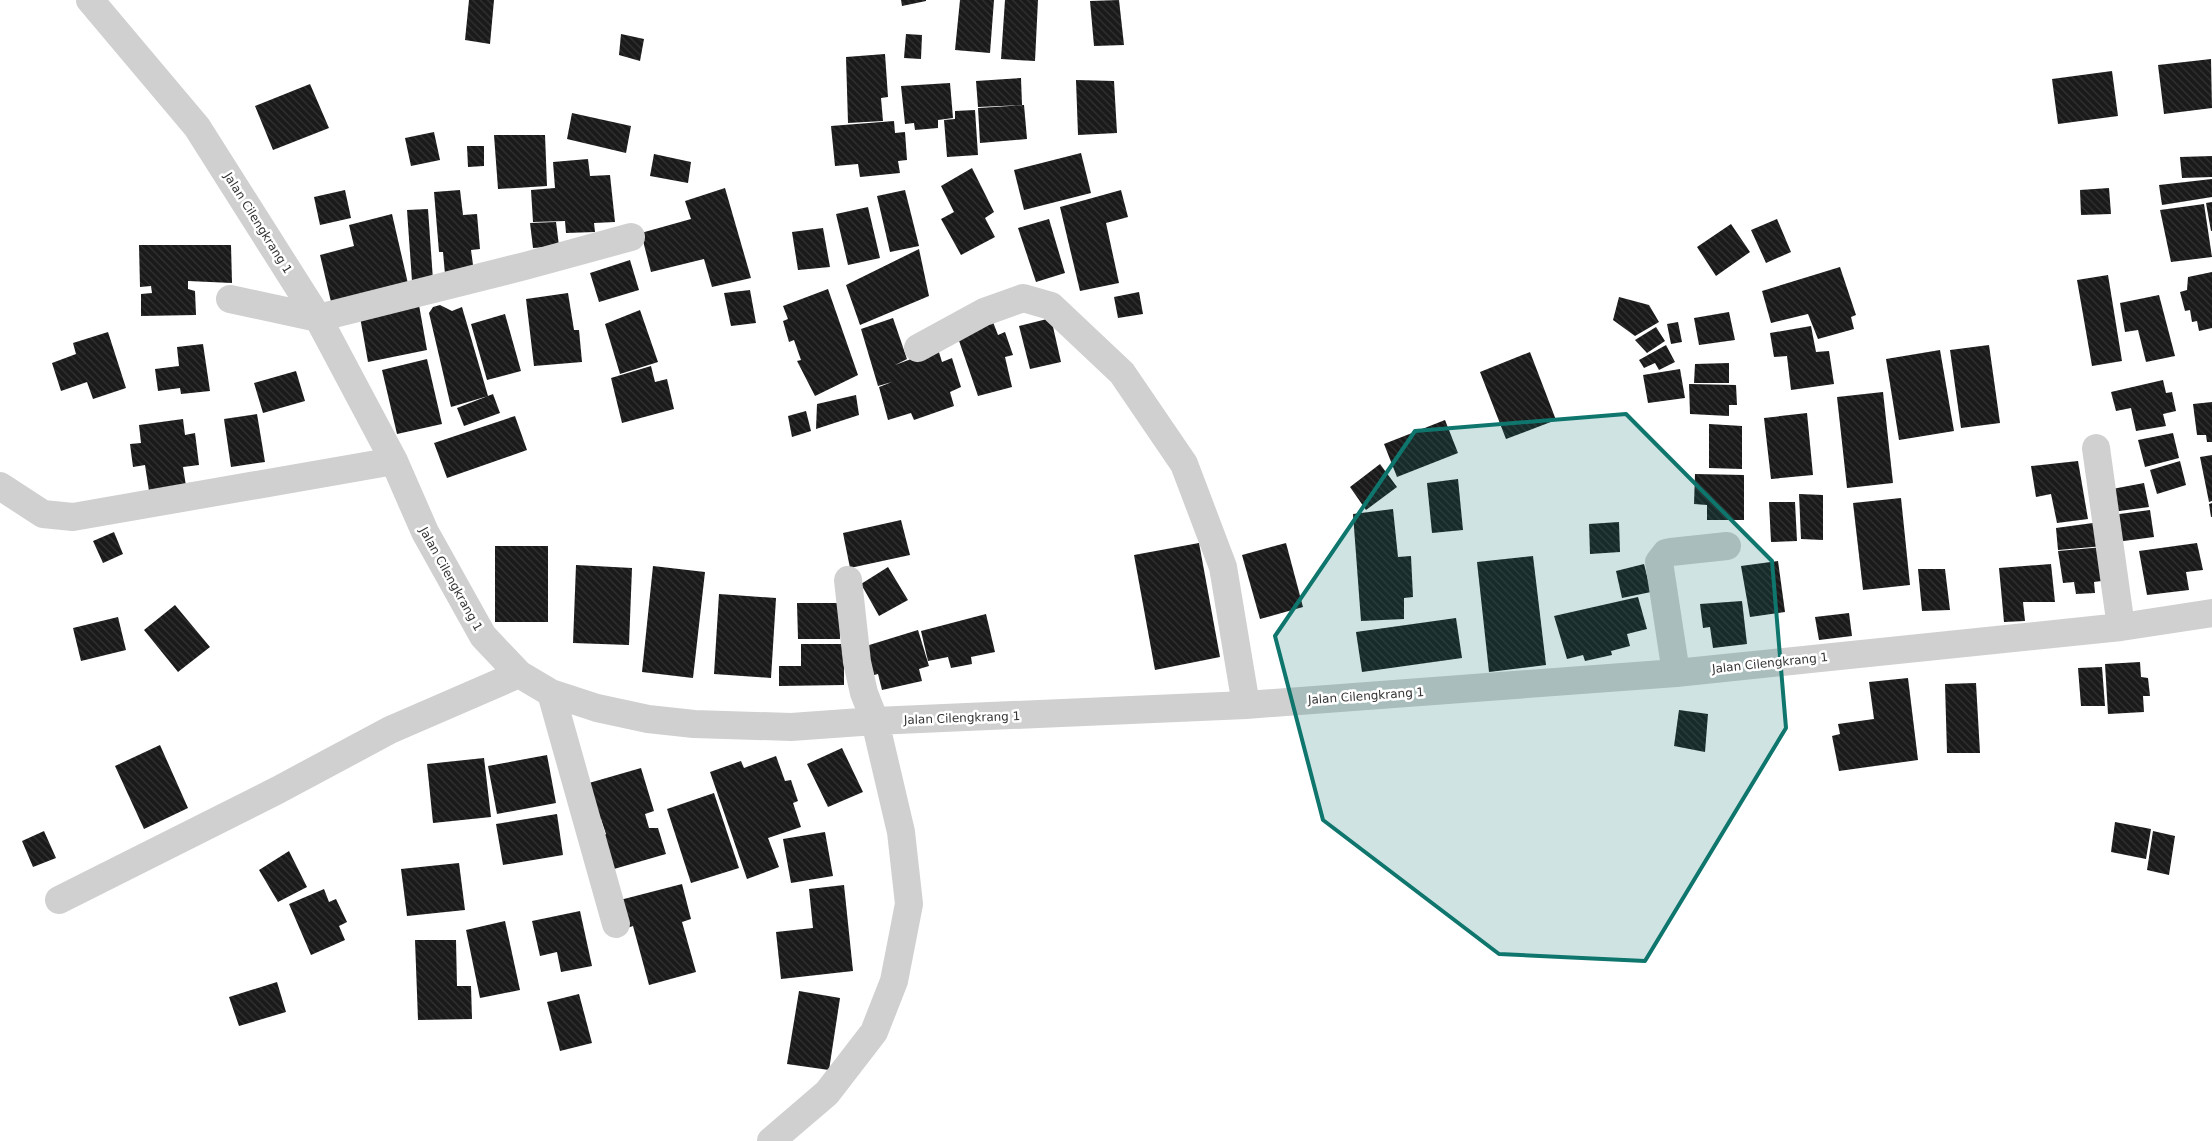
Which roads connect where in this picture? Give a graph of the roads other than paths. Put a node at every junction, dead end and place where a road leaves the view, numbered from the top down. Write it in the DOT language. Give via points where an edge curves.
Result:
graph roads {
  1 [pos="90,0"];
  2 [pos="631,237"];
  3 [pos="230,299"];
  4 [pos="318,318"];
  5 [pos="918,348"];
  6 [pos="2096,448"];
  7 [pos="394,461"];
  8 [pos="0,486"];
  9 [pos="1727,546"];
  10 [pos="848,580"];
  11 [pos="2212,613"];
  12 [pos="2121,627"];
  13 [pos="1676,673"];
  14 [pos="519,674"];
  15 [pos="551,693"];
  16 [pos="1246,705"];
  17 [pos="875,721"];
  18 [pos="59,900"];
  19 [pos="616,924"];
  20 [pos="770,1141"];
  1 -- 4 [label="street, Jalan Cilengkrang 1" via="198,127"];
  2 -- 4 [label="street"];
  3 -- 4 [label="street"];
  4 -- 7 [label="street, Jalan Cilengkrang 1"];
  5 -- 16 [label="street" via="984,312 1023,298 1051,306 1122,373 1184,464 1223,567"];
  6 -- 12 [label="street"];
  7 -- 8 [label="street" via="73,517 43,514"];
  7 -- 14 [label="street, Jalan Cilengkrang 1" via="425,532 456,591 483,636"];
  9 -- 13 [label="street" via="1670,552 1659,562"];
  10 -- 17 [label="street" via="857,662"];
  11 -- 12 [label="street, Jalan Cilengkrang 1"];
  12 -- 13 [label="street, Jalan Cilengkrang 1"];
  13 -- 16 [label="street, Jalan Cilengkrang 1"];
  14 -- 15 [label="street, Jalan Cilengkrang 1"];
  14 -- 18 [label="street" via="390,730"];
  15 -- 17 [label="street, Jalan Cilengkrang 1" via="597,708 648,719 694,724 791,727"];
  15 -- 19 [label="street"];
  16 -- 17 [label="street, Jalan Cilengkrang 1"];
  17 -- 20 [label="street" via="901,832 909,904 894,981 874,1032 827,1093"];
}
